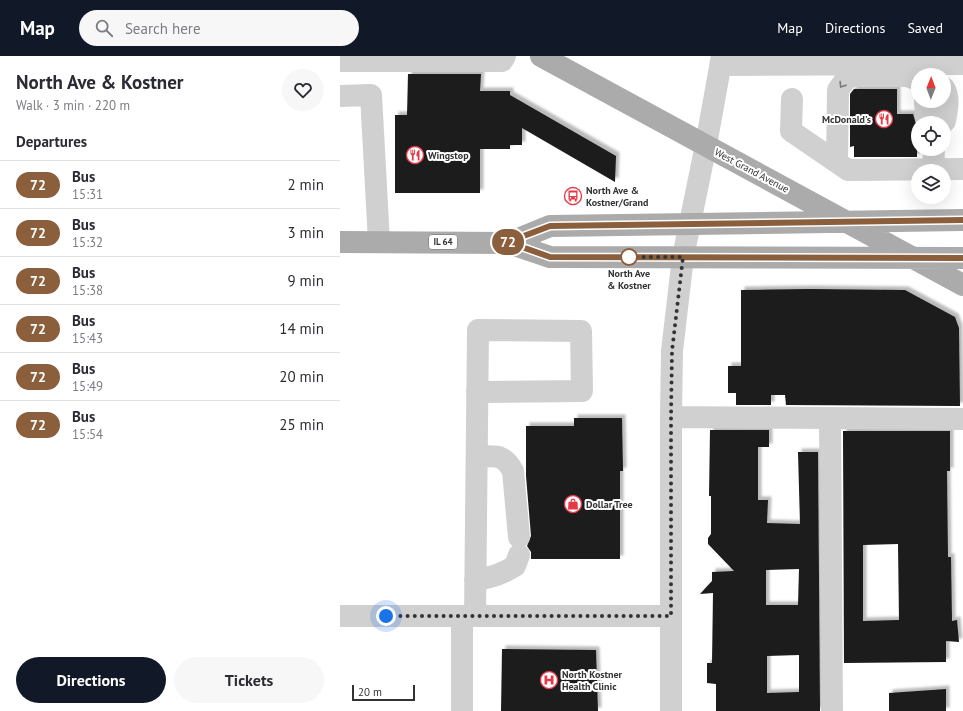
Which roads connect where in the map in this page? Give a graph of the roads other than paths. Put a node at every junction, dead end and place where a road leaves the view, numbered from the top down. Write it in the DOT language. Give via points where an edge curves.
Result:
graph roads {
  1 [pos="541,56"];
  2 [pos="504,58"];
  3 [pos="721,60"];
  4 [pos="891,60"];
  5 [pos="340,61"];
  6 [pos="963,64"];
  7 [pos="911,77"];
  8 [pos="340,96"];
  9 [pos="792,98"];
  10 [pos="706,145"];
  11 [pos="933,159"];
  12 [pos="837,162"];
  13 [pos="963,169"];
  14 [pos="962,217"];
  15 [pos="849,221"];
  16 [pos="688,225"];
  17 [pos="340,242"];
  18 [pos="379,242"];
  19 [pos="508,242"];
  20 [pos="683,257"];
  21 [pos="914,258"];
  22 [pos="963,258"];
  23 [pos="963,285"];
  24 [pos="477,392"];
  25 [pos="671,416"];
  26 [pos="830,419"];
  27 [pos="963,420"];
  28 [pos="477,457"];
  29 [pos="475,580"];
  30 [pos="340,616"];
  31 [pos="469,616"];
  32 [pos="671,616"];
  33 [pos="462,711"];
  34 [pos="671,711"];
  35 [pos="832,711"];
  1 -- 10 [label="main road, West Grand Avenue"];
  2 -- 5 [label="street"];
  3 -- 4 [label="street"];
  3 -- 10 [label="street"];
  4 -- 6 [label="street"];
  7 -- 12 [label="street, one-way" via="853,76 841,84 838,90"];
  8 -- 18 [label="street" via="371,95"];
  9 -- 12 [label="street" via="791,131"];
  10 -- 15 [label="main road, West Grand Avenue"];
  10 -- 16 [label="street"];
  11 -- 12 [label="street" via="848,170"];
  11 -- 13 [label="street"];
  14 -- 15 [label="main road, IL 64"];
  15 -- 16 [label="main road, IL 64"];
  15 -- 21 [label="main road, West Grand Avenue"];
  16 -- 19 [label="main road, IL 64" via="550,226"];
  16 -- 20 [label="street"];
  17 -- 18 [label="main road, IL 64"];
  18 -- 19 [label="main road, IL 64"];
  19 -- 20 [label="main road, IL 64" via="550,257"];
  20 -- 21 [label="main road, IL 64"];
  20 -- 25 [label="street" via="672,351"];
  21 -- 22 [label="main road, IL 64"];
  21 -- 23 [label="main road, West Grand Avenue"];
  24 -- 24 [label="street" via="478,330 581,331 582,391"];
  24 -- 28 [label="street"];
  25 -- 26 [label="street"];
  25 -- 32 [label="street"];
  26 -- 27 [label="street"];
  26 -- 35 [label="street"];
  28 -- 29 [label="street"];
  28 -- 29 [label="street" via="499,456 508,462 513,471 519,546 515,566 491,578"];
  29 -- 31 [label="street"];
  30 -- 31 [label="street"];
  31 -- 32 [label="street"];
  31 -- 33 [label="street"];
  32 -- 34 [label="street"];
}
